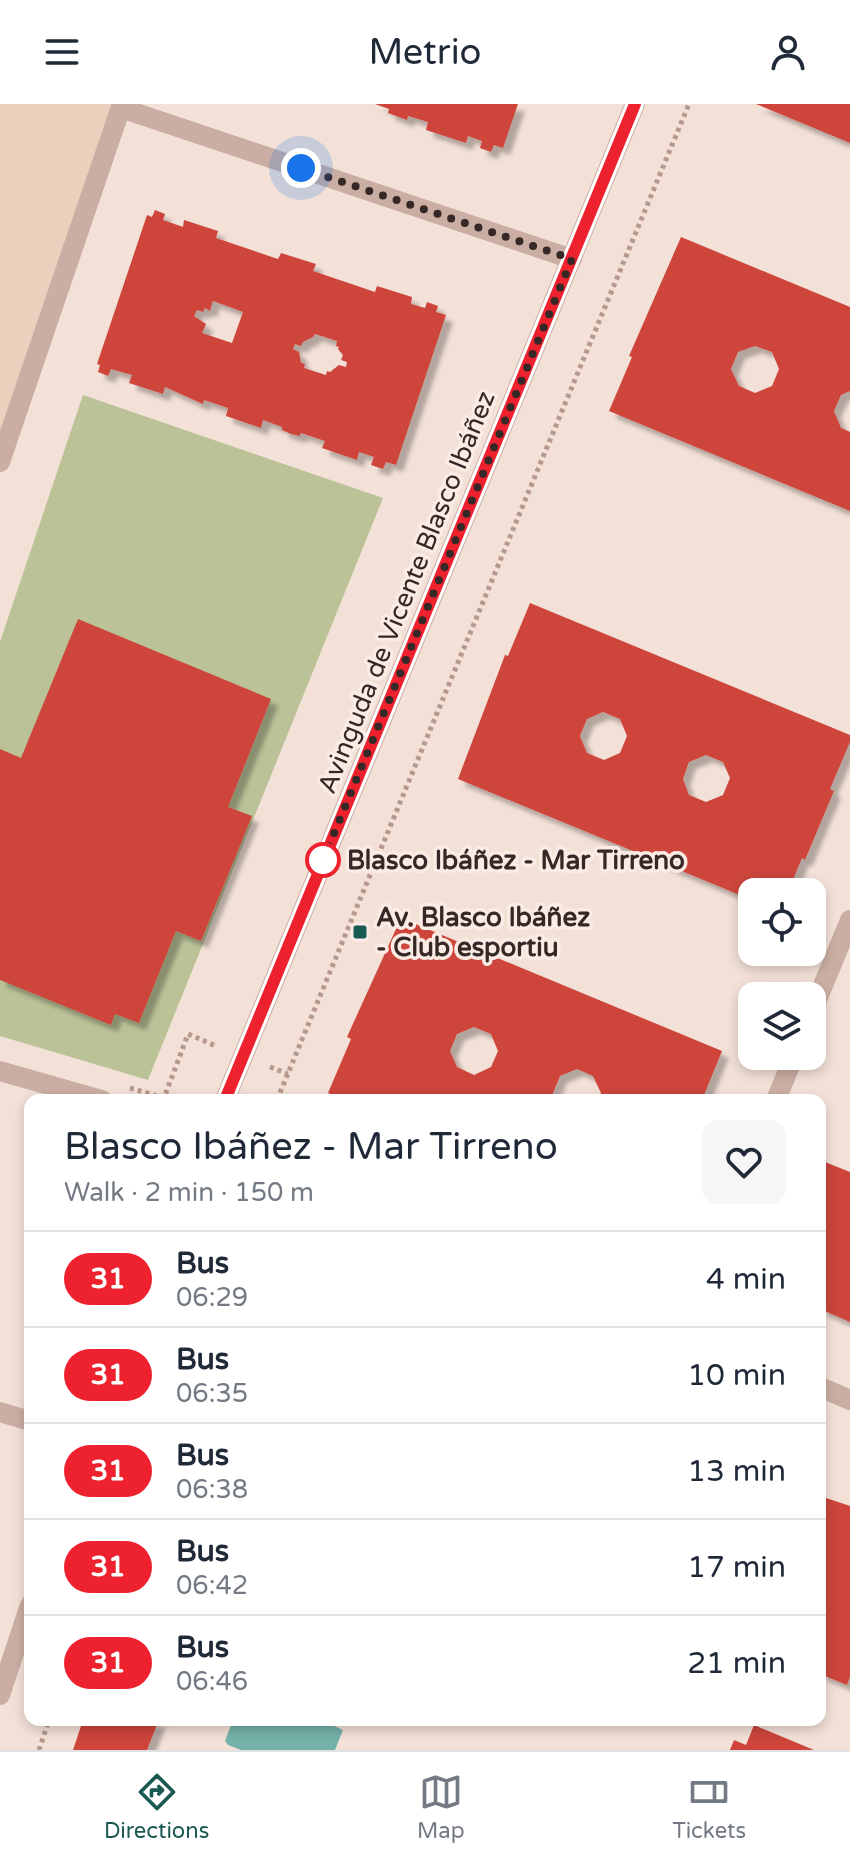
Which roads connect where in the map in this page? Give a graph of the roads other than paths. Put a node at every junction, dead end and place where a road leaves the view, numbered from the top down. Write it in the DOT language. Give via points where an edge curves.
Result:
graph roads {
  1 [pos="635,104"];
  2 [pos="122,106"];
  3 [pos="572,259"];
  4 [pos="0,462"];
  5 [pos="850,920"];
  6 [pos="824,982"];
  7 [pos="788,1070"];
  8 [pos="0,1071"];
  9 [pos="81,1094"];
  10 [pos="227,1094"];
  11 [pos="778,1094"];
  12 [pos="826,1390"];
  13 [pos="850,1400"];
  14 [pos="0,1412"];
  15 [pos="24,1419"];
  16 [pos="24,1623"];
  17 [pos="0,1695"];
  1 -- 3 [label="street, Avinguda de Vicente Blasco Ibáñez"];
  2 -- 3 [label="street"];
  2 -- 4 [label="street"];
  3 -- 10 [label="street, Avinguda de Vicente Blasco Ibáñez"];
  5 -- 6 [label="street"];
  7 -- 11 [label="street"];
  8 -- 9 [label="street"];
  12 -- 13 [label="street"];
  14 -- 15 [label="street"];
  16 -- 17 [label="street"];
}
